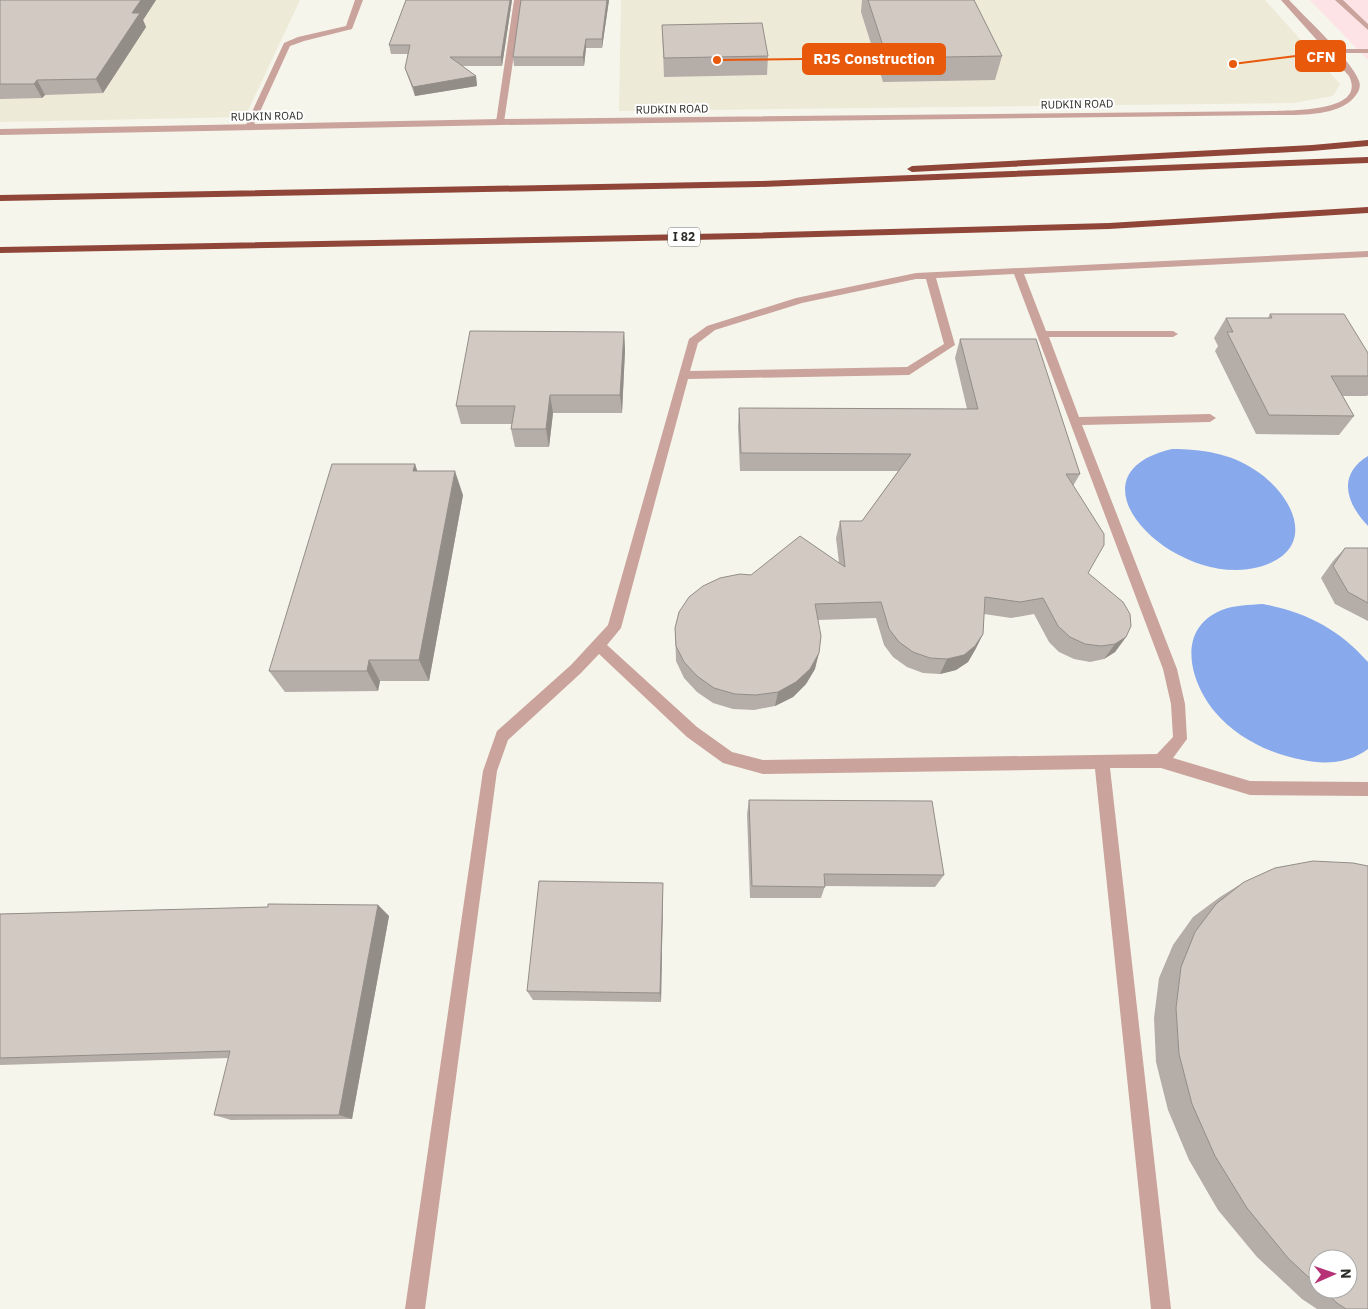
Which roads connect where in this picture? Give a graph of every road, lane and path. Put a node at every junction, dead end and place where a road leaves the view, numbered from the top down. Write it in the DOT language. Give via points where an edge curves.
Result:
graph roads {
  1 [pos="359,0"];
  2 [pos="518,0"];
  3 [pos="1285,0"];
  4 [pos="1339,0"];
  5 [pos="1368,28"];
  6 [pos="1368,50"];
  7 [pos="1331,51"];
  8 [pos="500,122"];
  9 [pos="249,127"];
  10 [pos="0,132"];
  11 [pos="1368,143"];
  12 [pos="1368,160"];
  13 [pos="759,184"];
  14 [pos="0,198"];
  15 [pos="1368,210"];
  16 [pos="0,250"];
  17 [pos="1368,254"];
  18 [pos="1018,271"];
  19 [pos="930,275"];
  20 [pos="1042,334"];
  21 [pos="1173,334"];
  22 [pos="684,375"];
  23 [pos="1210,418"];
  24 [pos="1076,421"];
  25 [pos="598,646"];
  26 [pos="1161,761"];
  27 [pos="1102,762"];
  28 [pos="1368,789"];
  29 [pos="415,1309"];
  30 [pos="1161,1309"];
  1 -- 9 [label="street" via="349,27 287,45"];
  2 -- 8 [label="street"];
  3 -- 7 [label="street"];
  4 -- 5 [label="street"];
  6 -- 7 [label="street"];
  7 -- 8 [label="street, RUDKIN ROAD" via="1356,82 1355,92 1344,103 1326,109 1273,113"];
  8 -- 9 [label="street, RUDKIN ROAD"];
  9 -- 10 [label="street, RUDKIN ROAD"];
  11 -- 13 [label="highway" via="940,166"];
  12 -- 13 [label="highway"];
  13 -- 14 [label="highway"];
  15 -- 16 [label="highway, I 82" via="1089,226"];
  17 -- 18 [label="street"];
  18 -- 19 [label="street"];
  18 -- 20 [label="street"];
  19 -- 22 [label="street" via="800,300 711,328 693,341"];
  19 -- 22 [label="street" via="950,345 909,371"];
  20 -- 21 [label="street"];
  20 -- 24 [label="street"];
  22 -- 25 [label="street" via="614,628"];
  23 -- 24 [label="street"];
  24 -- 26 [label="street" via="1170,669 1178,704 1180,739"];
  25 -- 27 [label="street" via="692,732 728,758 763,767"];
  25 -- 29 [label="street" via="502,736 490,771"];
  26 -- 27 [label="street"];
  26 -- 28 [label="street" via="1250,788"];
  27 -- 30 [label="street"];
}
